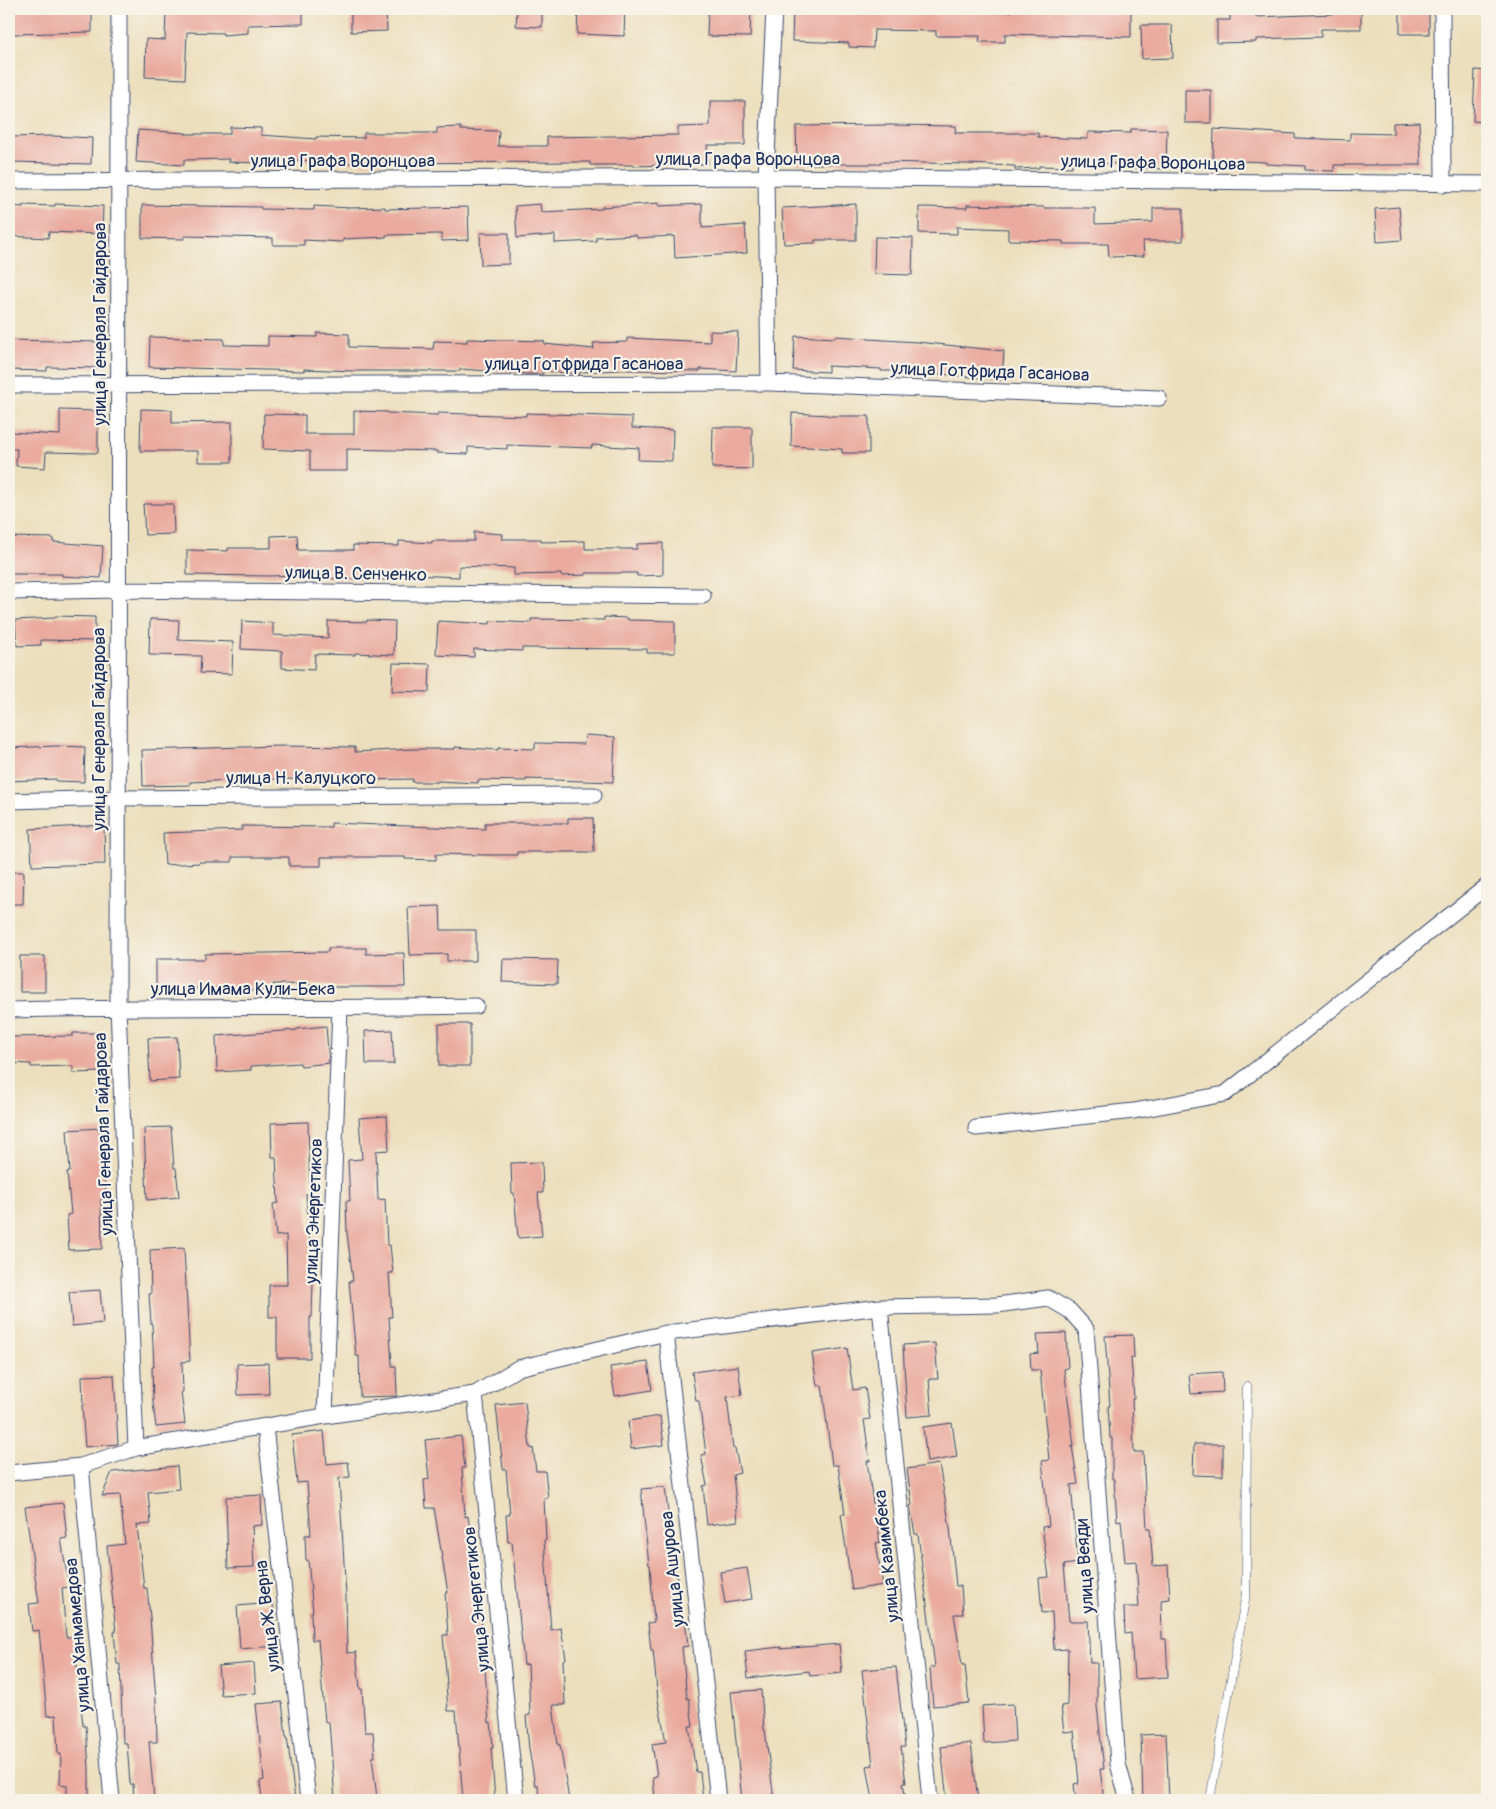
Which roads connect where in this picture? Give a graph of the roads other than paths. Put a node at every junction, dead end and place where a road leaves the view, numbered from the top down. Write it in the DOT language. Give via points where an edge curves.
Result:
graph roads {
  1 [pos="120,9"];
  2 [pos="774,9"];
  3 [pos="1442,9"];
  4 [pos="766,177"];
  5 [pos="9,181"];
  6 [pos="120,181"];
  7 [pos="1487,184"];
  8 [pos="1443,185"];
  9 [pos="769,382"];
  10 [pos="118,383"];
  11 [pos="9,385"];
  12 [pos="1159,398"];
  13 [pos="119,590"];
  14 [pos="9,592"];
  15 [pos="703,596"];
  16 [pos="594,795"];
  17 [pos="118,798"];
  18 [pos="9,801"];
  19 [pos="1487,886"];
  20 [pos="476,1006"];
  21 [pos="118,1007"];
  22 [pos="340,1008"];
  23 [pos="9,1010"];
  24 [pos="976,1128"];
  25 [pos="880,1307"];
  26 [pos="666,1333"];
  27 [pos="1247,1386"];
  28 [pos="475,1394"];
  29 [pos="325,1416"];
  30 [pos="265,1427"];
  31 [pos="136,1448"];
  32 [pos="81,1466"];
  33 [pos="9,1473"];
  34 [pos="112,1800"];
  35 [pos="308,1800"];
  36 [pos="516,1800"];
  37 [pos="718,1800"];
  38 [pos="930,1800"];
  39 [pos="1128,1800"];
  40 [pos="1210,1800"];
  1 -- 6 [label="street, улица Генерала Гайдарова"];
  2 -- 4 [label="street"];
  3 -- 8 [label="street"];
  4 -- 6 [label="street, улица Графа Воронцова"];
  4 -- 8 [label="street, улица Графа Воронцова"];
  4 -- 9 [label="street"];
  5 -- 6 [label="street, улица Графа Воронцова"];
  6 -- 10 [label="street, улица Генерала Гайдарова"];
  7 -- 8 [label="street, улица Графа Воронцова"];
  9 -- 10 [label="street, улица Готфрида Гасанова"];
  9 -- 12 [label="street, улица Готфрида Гасанова"];
  10 -- 11 [label="street, улица Готфрида Гасанова"];
  10 -- 13 [label="street, улица Генерала Гайдарова"];
  13 -- 14 [label="street, улица В. Сенченко"];
  13 -- 15 [label="street, улица В. Сенченко"];
  13 -- 17 [label="street, улица Генерала Гайдарова"];
  16 -- 17 [label="street, улица Н. Калуцкого"];
  17 -- 18 [label="street, улица Н. Калуцкого"];
  17 -- 21 [label="street, улица Генерала Гайдарова"];
  19 -- 24 [label="street" via="1225,1094 1134,1112"];
  20 -- 22 [label="street, улица Имама Кули-Бека"];
  21 -- 22 [label="street, улица Имама Кули-Бека"];
  21 -- 23 [label="street, улица Имама Кули-Бека"];
  21 -- 31 [label="street, улица Генерала Гайдарова"];
  22 -- 29 [label="street, улица Энергетиков"];
  25 -- 26 [label="street"];
  25 -- 38 [label="street, улица Казимбека"];
  25 -- 39 [label="street, улица Веяди" via="997,1306 1048,1298 1070,1311 1086,1328 1118,1764"];
  26 -- 28 [label="street" via="518,1368"];
  26 -- 37 [label="street, улица Ашурова"];
  27 -- 40 [label="lane" via="1246,1594"];
  28 -- 29 [label="street"];
  28 -- 36 [label="street, улица Энергетиков"];
  29 -- 30 [label="street"];
  30 -- 31 [label="street"];
  30 -- 35 [label="street, улица Ж. Верна"];
  31 -- 32 [label="street"];
  32 -- 33 [label="street"];
  32 -- 34 [label="street, улица Ханмамедова"];
}
